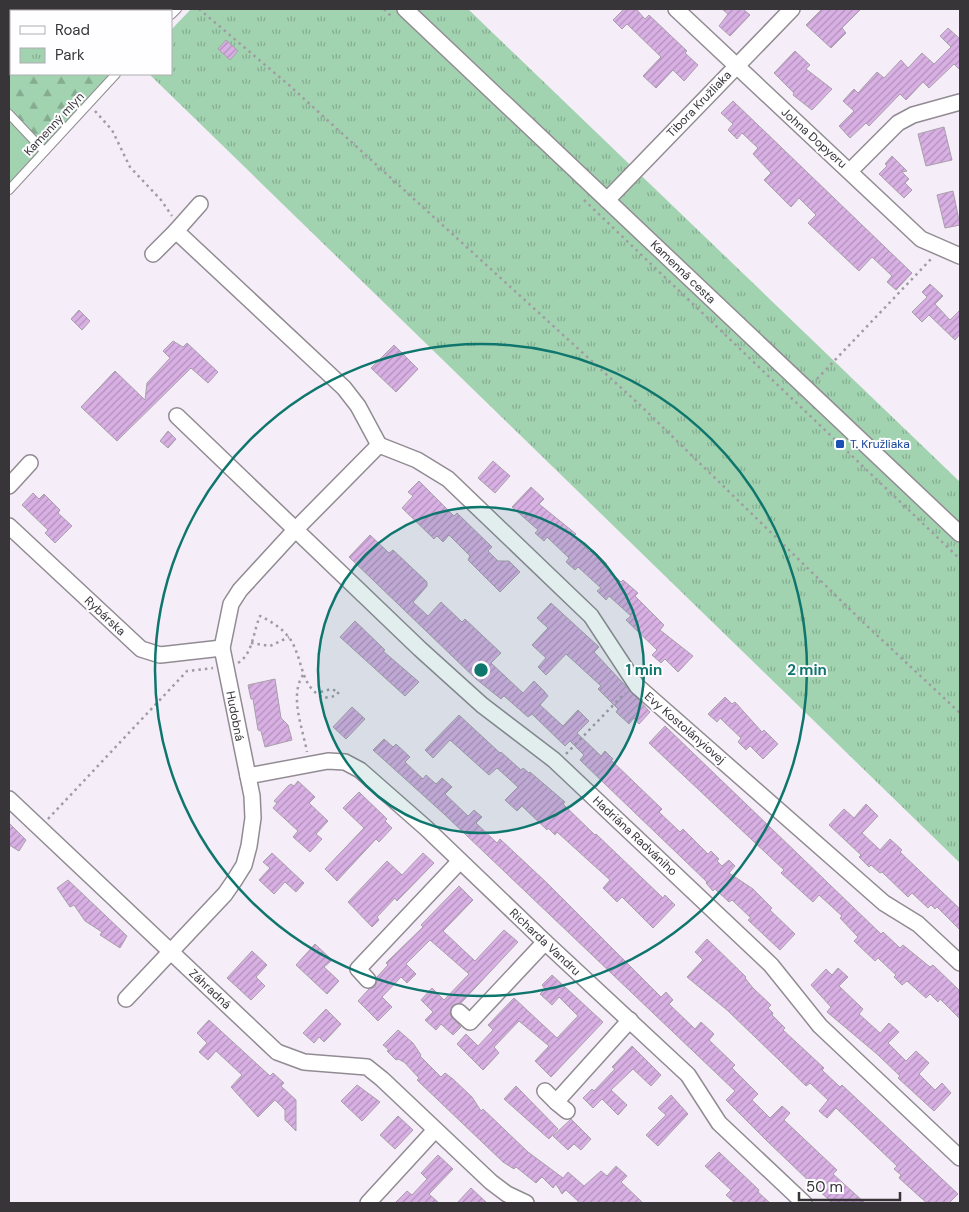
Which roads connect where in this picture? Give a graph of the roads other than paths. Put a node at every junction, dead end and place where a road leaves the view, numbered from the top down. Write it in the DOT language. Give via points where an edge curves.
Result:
graph roads {
  1 [pos="676,9"];
  2 [pos="792,9"];
  3 [pos="402,16"];
  4 [pos="735,66"];
  5 [pos="115,75"];
  6 [pos="960,102"];
  7 [pos="9,114"];
  8 [pos="44,151"];
  9 [pos="850,171"];
  10 [pos="9,190"];
  11 [pos="608,200"];
  12 [pos="200,204"];
  13 [pos="179,228"];
  14 [pos="153,254"];
  15 [pos="960,256"];
  16 [pos="175,414"];
  17 [pos="380,445"];
  18 [pos="30,463"];
  19 [pos="9,486"];
  20 [pos="9,526"];
  21 [pos="296,529"];
  22 [pos="960,534"];
  23 [pos="222,648"];
  24 [pos="248,776"];
  25 [pos="9,799"];
  26 [pos="460,861"];
  27 [pos="545,942"];
  28 [pos="170,952"];
  29 [pos="960,963"];
  30 [pos="358,969"];
  31 [pos="126,1000"];
  32 [pos="630,1020"];
  33 [pos="470,1022"];
  34 [pos="545,1091"];
  35 [pos="435,1130"];
  36 [pos="960,1158"];
  37 [pos="368,1203"];
  38 [pos="525,1203"];
  39 [pos="804,1203"];
  1 -- 4 [label="street, Johna Dopyeru"];
  2 -- 4 [label="street, Tibora Kružliaka"];
  3 -- 11 [label="street, Kamenná cesta"];
  4 -- 9 [label="street, Johna Dopyeru"];
  4 -- 11 [label="street, Tibora Kružliaka"];
  5 -- 8 [label="lane, Kamenný mlyn"];
  6 -- 9 [label="street" via="913,115 898,123"];
  7 -- 8 [label="lane"];
  8 -- 10 [label="lane, Kamenný mlyn"];
  9 -- 15 [label="street, Johna Dopyeru" via="921,238"];
  11 -- 22 [label="street, Kamenná cesta"];
  12 -- 13 [label="street"];
  13 -- 14 [label="street"];
  13 -- 17 [label="street" via="344,388"];
  16 -- 21 [label="street, Hadriána Radvániho"];
  17 -- 21 [label="street, Hudobná"];
  17 -- 29 [label="street, Evy Kostolányiovej" via="417,460 456,487 592,616 634,683 884,903 918,924"];
  18 -- 19 [label="street"];
  20 -- 23 [label="street, Rybárska" via="141,649 160,655"];
  21 -- 23 [label="street, Hudobná" via="231,604"];
  21 -- 36 [label="street, Hadriána Radvániho" via="362,595 482,705 557,763 771,965 820,1026"];
  23 -- 24 [label="street, Hudobná"];
  24 -- 26 [label="street, Richarda Vandru" via="310,763 340,761 360,770"];
  24 -- 28 [label="street, Hudobná" via="253,818 244,865 225,894"];
  25 -- 28 [label="street, Záhradná"];
  26 -- 27 [label="street, Richarda Vandru"];
  26 -- 30 [label="street"];
  27 -- 32 [label="street, Richarda Vandru"];
  27 -- 33 [label="street"];
  28 -- 31 [label="street, Hudobná"];
  28 -- 35 [label="street, Záhradná" via="277,1052 304,1062 366,1067"];
  32 -- 34 [label="street" via="561,1106"];
  32 -- 39 [label="street, Richarda Vandru" via="688,1075 719,1123"];
  35 -- 37 [label="street"];
  35 -- 38 [label="street, Záhradná" via="491,1182"];
}
